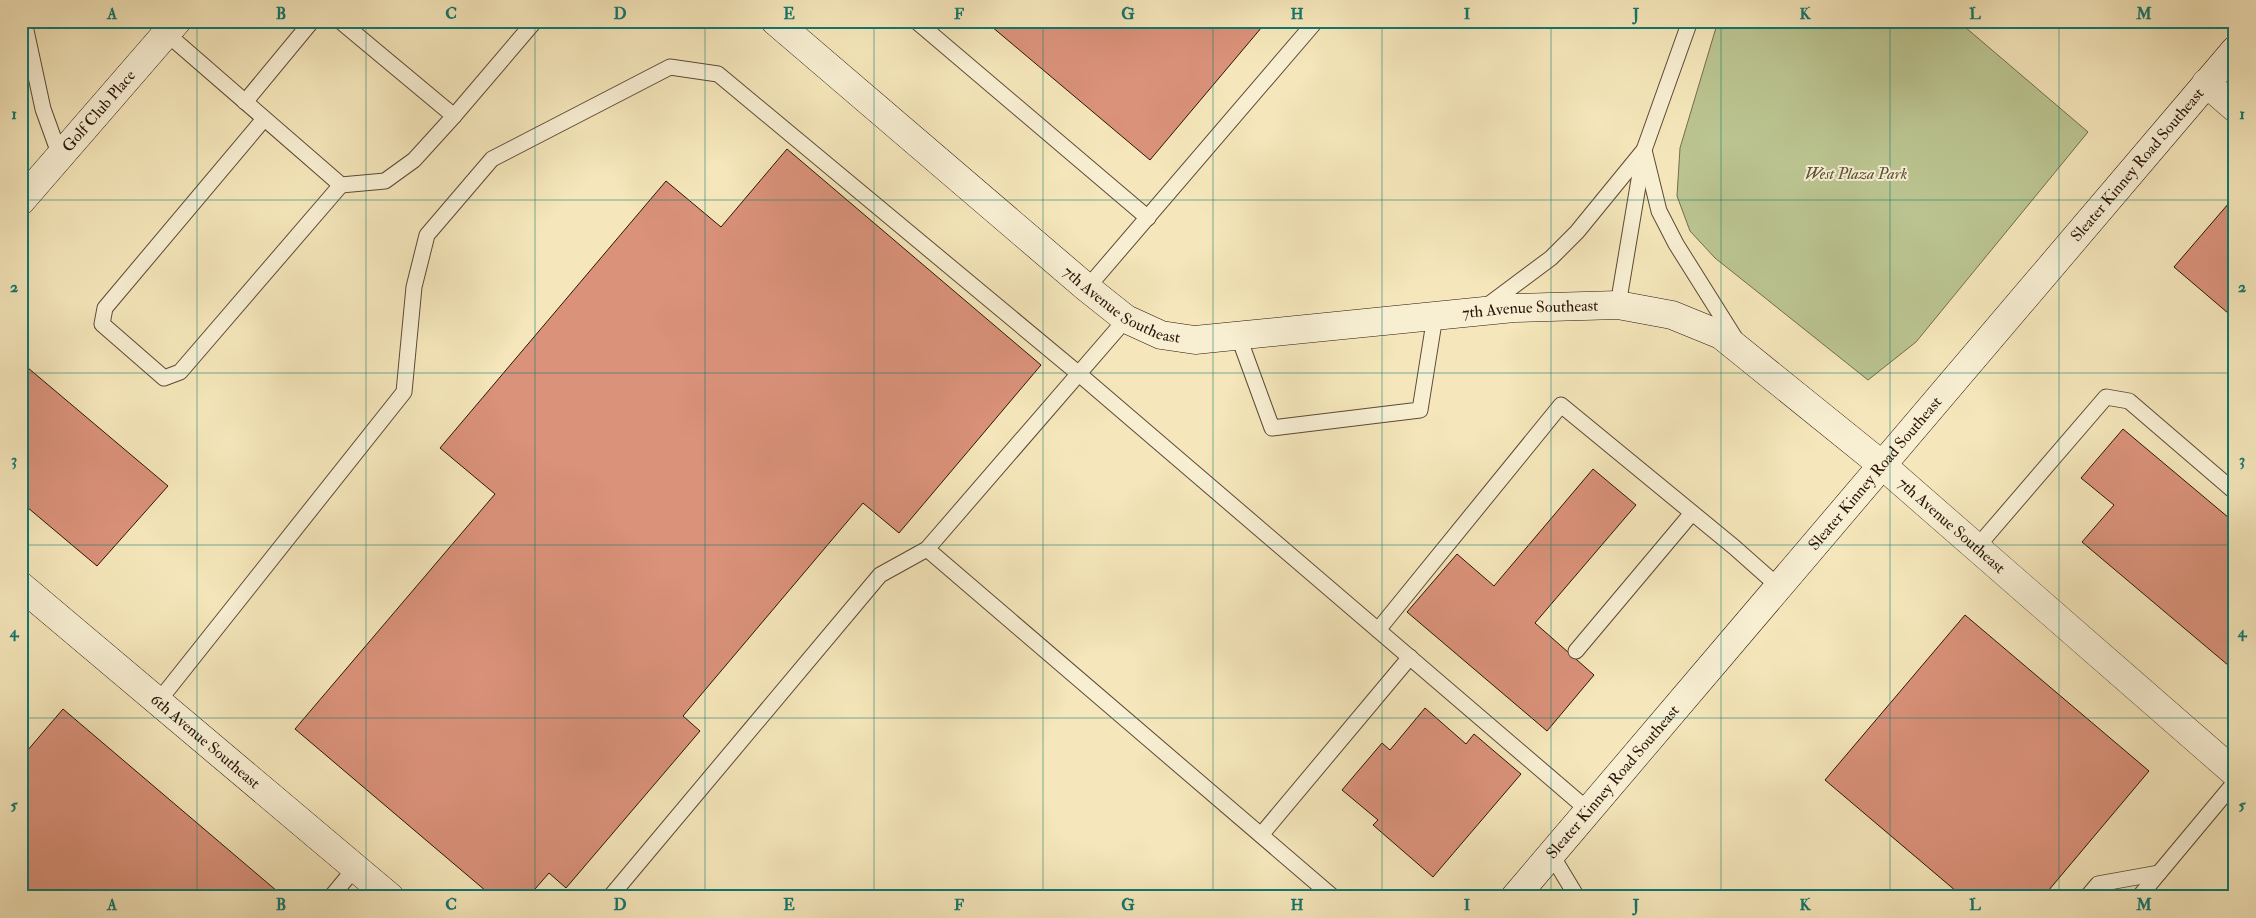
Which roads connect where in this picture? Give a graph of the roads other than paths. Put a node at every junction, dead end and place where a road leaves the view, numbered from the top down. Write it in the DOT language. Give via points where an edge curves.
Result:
graph roads {
  1 [pos="24,21"];
  2 [pos="312,21"];
  3 [pos="340,21"];
  4 [pos="535,21"];
  5 [pos="775,21"];
  6 [pos="916,21"];
  7 [pos="1316,21"];
  8 [pos="1690,21"];
  9 [pos="171,27"];
  10 [pos="2235,50"];
  11 [pos="2206,83"];
  12 [pos="245,102"];
  13 [pos="2235,108"];
  14 [pos="454,116"];
  15 [pos="264,119"];
  16 [pos="1644,150"];
  17 [pos="60,156"];
  18 [pos="341,185"];
  19 [pos="21,201"];
  20 [pos="1148,218"];
  21 [pos="1087,288"];
  22 [pos="1618,306"];
  23 [pos="1479,311"];
  24 [pos="1435,316"];
  25 [pos="1126,318"];
  26 [pos="1238,335"];
  27 [pos="1745,354"];
  28 [pos="1079,374"];
  29 [pos="1882,465"];
  30 [pos="2235,492"];
  31 [pos="1692,512"];
  32 [pos="1977,548"];
  33 [pos="927,549"];
  34 [pos="21,586"];
  35 [pos="1778,587"];
  36 [pos="1378,630"];
  37 [pos="1576,650"];
  38 [pos="1410,657"];
  39 [pos="158,703"];
  40 [pos="2235,773"];
  41 [pos="2235,782"];
  42 [pos="1588,810"];
  43 [pos="1261,835"];
  44 [pos="1552,854"];
  45 [pos="355,868"];
  46 [pos="2159,873"];
  47 [pos="331,897"];
  48 [pos="390,897"];
  49 [pos="610,897"];
  50 [pos="1333,897"];
  51 [pos="1515,897"];
  52 [pos="1577,897"];
  53 [pos="2087,897"];
  54 [pos="2140,897"];
  1 -- 17 [label="lane" via="43,109"];
  2 -- 12 [label="lane"];
  3 -- 14 [label="lane"];
  4 -- 14 [label="lane"];
  5 -- 21 [label="street, 7th Avenue Southeast"];
  6 -- 20 [label="lane"];
  7 -- 20 [label="lane"];
  8 -- 16 [label="lane"];
  9 -- 12 [label="lane"];
  9 -- 17 [label="street, Golf Club Place"];
  10 -- 11 [label="street, Sleater Kinney Road Southeast"];
  11 -- 13 [label="street"];
  11 -- 29 [label="street, Sleater Kinney Road Southeast"];
  12 -- 15 [label="lane"];
  14 -- 18 [label="lane" via="414,160 385,181"];
  15 -- 18 [label="lane"];
  15 -- 18 [label="lane" via="105,308 102,324 164,378 180,372"];
  16 -- 22 [label="lane"];
  16 -- 23 [label="lane" via="1577,232 1551,258"];
  16 -- 27 [label="lane" via="1659,211"];
  17 -- 19 [label="street, Golf Club Place"];
  20 -- 21 [label="lane"];
  21 -- 25 [label="street, 7th Avenue Southeast"];
  22 -- 23 [label="street, 7th Avenue Southeast"];
  22 -- 27 [label="street, 7th Avenue Southeast" via="1672,315 1721,335"];
  23 -- 24 [label="street, 7th Avenue Southeast"];
  24 -- 26 [label="street, 7th Avenue Southeast"];
  24 -- 26 [label="lane" via="1420,410 1272,428"];
  25 -- 26 [label="street, 7th Avenue Southeast" via="1161,336 1195,340"];
  25 -- 28 [label="lane"];
  27 -- 29 [label="street, 7th Avenue Southeast"];
  28 -- 33 [label="lane"];
  28 -- 36 [label="lane"];
  28 -- 39 [label="lane" via="718,74 670,67 492,159 427,236 414,287 404,392"];
  29 -- 32 [label="street, 7th Avenue Southeast"];
  29 -- 35 [label="street, Sleater Kinney Road Southeast"];
  30 -- 32 [label="lane" via="2129,401 2106,397"];
  31 -- 35 [label="lane"];
  31 -- 36 [label="lane" via="1561,405"];
  31 -- 37 [label="lane"];
  32 -- 40 [label="street, 7th Avenue Southeast"];
  33 -- 43 [label="lane"];
  33 -- 49 [label="lane" via="880,575"];
  34 -- 39 [label="street, 6th Avenue Southeast"];
  35 -- 42 [label="street, Sleater Kinney Road Southeast"];
  36 -- 38 [label="lane"];
  38 -- 42 [label="lane"];
  38 -- 43 [label="lane"];
  39 -- 45 [label="street, 6th Avenue Southeast"];
  41 -- 46 [label="lane"];
  42 -- 44 [label="street, Sleater Kinney Road Southeast"];
  43 -- 50 [label="lane"];
  44 -- 51 [label="street, Sleater Kinney Road Southeast"];
  44 -- 52 [label="lane"];
  45 -- 47 [label="lane"];
  45 -- 48 [label="street, 6th Avenue Southeast"];
  46 -- 53 [label="lane" via="2098,884"];
  46 -- 54 [label="lane"];
}
